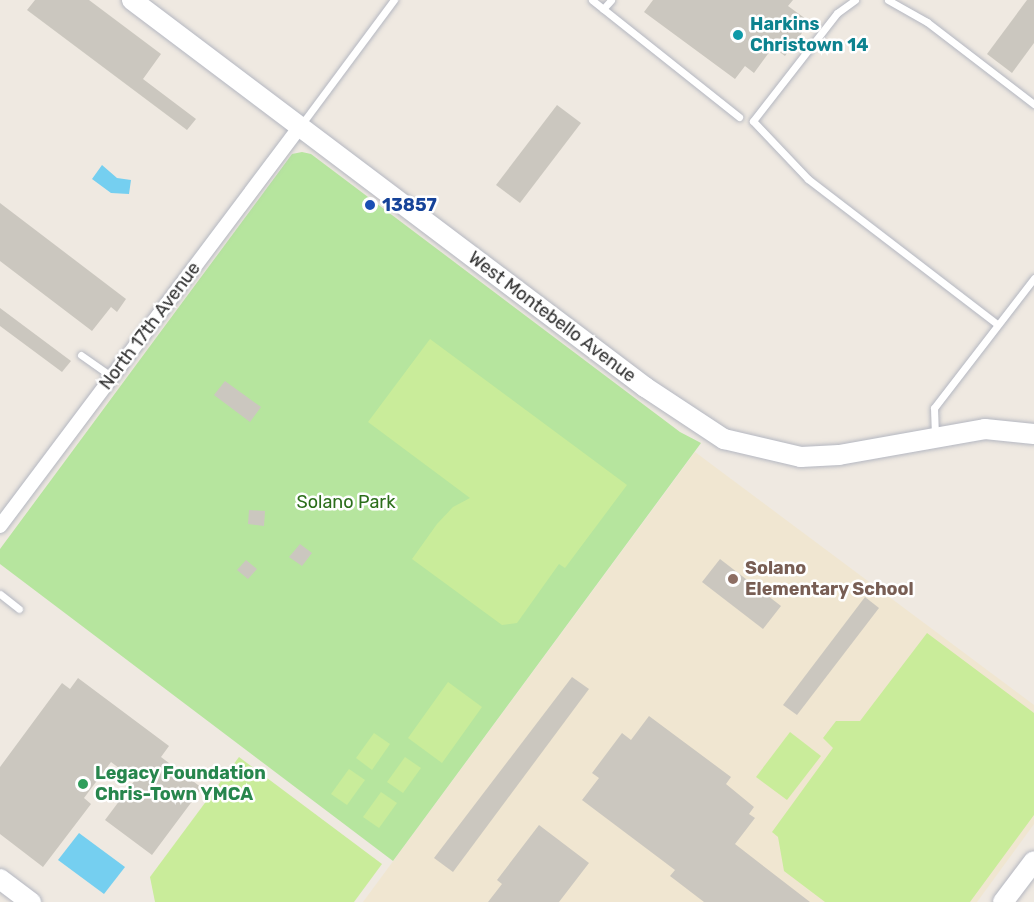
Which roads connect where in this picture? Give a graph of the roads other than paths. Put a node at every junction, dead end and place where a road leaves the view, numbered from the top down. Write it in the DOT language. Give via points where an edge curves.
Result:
graph roads {
  1 [pos="132,0"];
  2 [pos="394,0"];
  3 [pos="592,0"];
  4 [pos="611,0"];
  5 [pos="855,0"];
  6 [pos="888,0"];
  7 [pos="603,9"];
  8 [pos="1034,104"];
  9 [pos="739,117"];
  10 [pos="300,127"];
  11 [pos="1034,278"];
  12 [pos="998,324"];
  13 [pos="81,355"];
  14 [pos="112,377"];
  15 [pos="1034,434"];
  16 [pos="936,436"];
  17 [pos="0,526"];
  18 [pos="0,594"];
  19 [pos="20,609"];
  20 [pos="1032,868"];
  21 [pos="0,879"];
  22 [pos="31,902"];
  23 [pos="1003,902"];
  1 -- 10 [label="street, West Montebello Avenue"];
  2 -- 10 [label="lane"];
  3 -- 7 [label="lane"];
  4 -- 7 [label="lane"];
  5 -- 12 [label="lane" via="837,13 753,121 808,179"];
  6 -- 8 [label="lane" via="927,22"];
  7 -- 9 [label="lane"];
  10 -- 14 [label="street, North 17th Avenue"];
  10 -- 16 [label="street, West Montebello Avenue" via="645,387 724,439 801,457 839,455"];
  11 -- 12 [label="lane"];
  12 -- 16 [label="lane" via="934,408"];
  13 -- 14 [label="lane"];
  14 -- 17 [label="street, North 17th Avenue"];
  15 -- 16 [label="street, West Montebello Avenue" via="985,429"];
  18 -- 19 [label="lane"];
  20 -- 23 [label="street"];
  21 -- 22 [label="street"];
}
